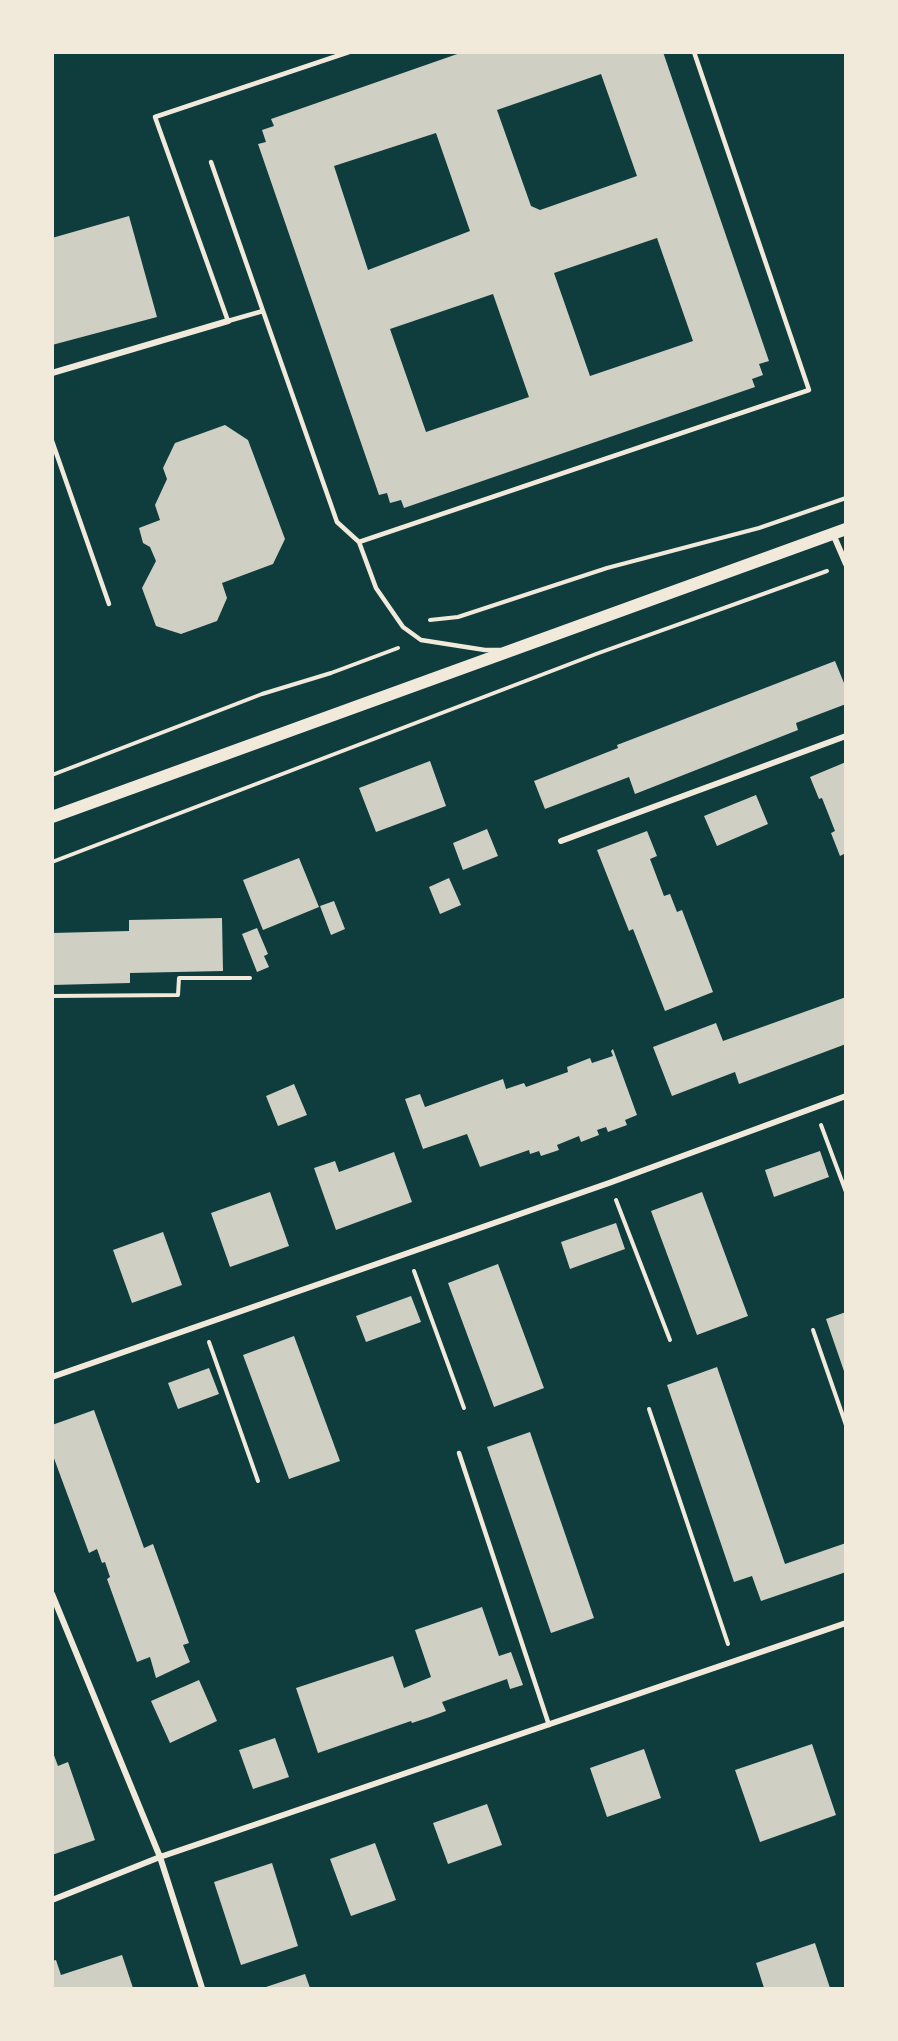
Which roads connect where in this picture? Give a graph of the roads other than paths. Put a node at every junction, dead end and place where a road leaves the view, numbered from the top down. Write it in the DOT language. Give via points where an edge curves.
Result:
graph roads {
  1 [pos="349,52"];
  2 [pos="694,52"];
  3 [pos="211,162"];
  4 [pos="263,311"];
  5 [pos="228,321"];
  6 [pos="52,373"];
  7 [pos="52,441"];
  8 [pos="846,529"];
  9 [pos="833,534"];
  10 [pos="359,542"];
  11 [pos="846,564"];
  12 [pos="109,604"];
  13 [pos="513,650"];
  14 [pos="846,736"];
  15 [pos="52,817"];
  16 [pos="561,841"];
  17 [pos="846,1096"];
  18 [pos="52,1377"];
  19 [pos="459,1453"];
  20 [pos="52,1594"];
  21 [pos="846,1623"];
  22 [pos="549,1725"];
  23 [pos="160,1857"];
  24 [pos="52,1900"];
  25 [pos="202,1989"];
  1 -- 5 [label="lane" via="155,117"];
  2 -- 10 [label="lane" via="809,390"];
  3 -- 4 [label="lane"];
  4 -- 5 [label="lane"];
  4 -- 10 [label="lane" via="337,522"];
  5 -- 6 [label="street"];
  7 -- 12 [label="lane"];
  8 -- 9 [label="main road"];
  9 -- 11 [label="street"];
  9 -- 13 [label="main road"];
  10 -- 13 [label="lane" via="376,588 413,636 435,644"];
  13 -- 15 [label="main road"];
  14 -- 16 [label="street"];
  17 -- 18 [label="street"];
  19 -- 22 [label="lane"];
  20 -- 23 [label="street"];
  21 -- 22 [label="street"];
  22 -- 23 [label="street"];
  23 -- 24 [label="street"];
  23 -- 25 [label="street"];
}
